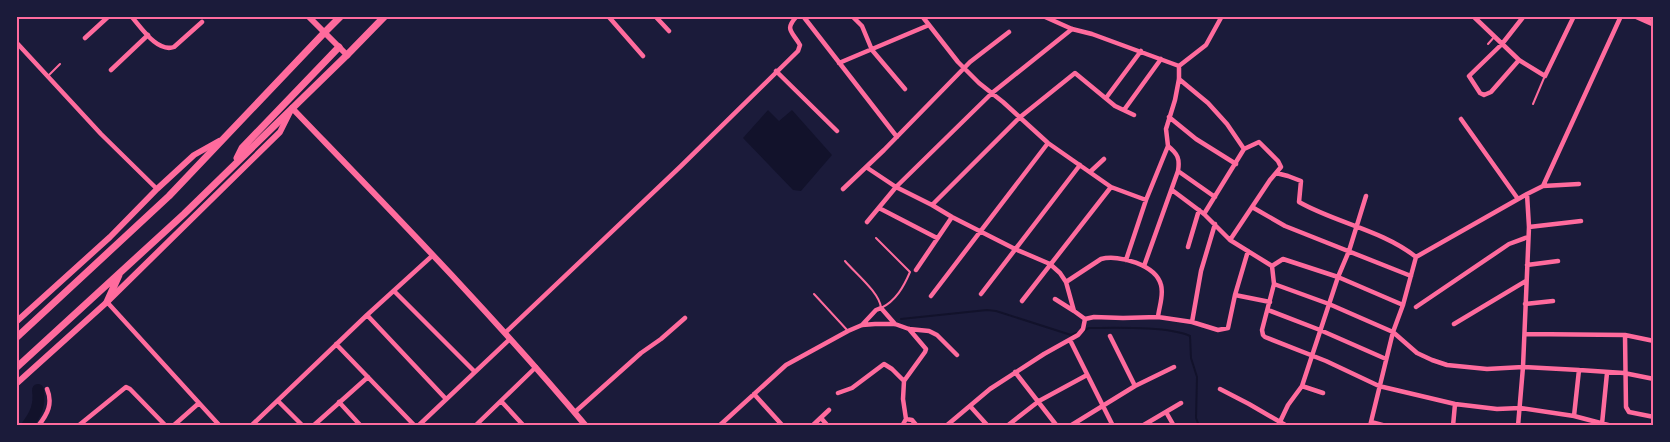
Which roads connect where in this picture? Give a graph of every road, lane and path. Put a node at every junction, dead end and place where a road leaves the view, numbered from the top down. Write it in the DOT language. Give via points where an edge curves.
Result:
graph roads {
  1 [pos="109,16"];
  2 [pos="140,16"];
  3 [pos="308,16"];
  4 [pos="341,16"];
  5 [pos="385,16"];
  6 [pos="608,16"];
  7 [pos="655,16"];
  8 [pos="797,16"];
  9 [pos="803,16"];
  10 [pos="852,16"];
  11 [pos="922,16"];
  12 [pos="1043,16"];
  13 [pos="1222,16"];
  14 [pos="1473,16"];
  15 [pos="1524,16"];
  16 [pos="1574,16"];
  17 [pos="1621,16"];
  18 [pos="1636,16"];
  19 [pos="133,18"];
  20 [pos="202,22"];
  21 [pos="1654,24"];
  22 [pos="929,25"];
  23 [pos="1072,30"];
  24 [pos="669,31"];
  25 [pos="1009,32"];
  26 [pos="324,33"];
  27 [pos="148,35"];
  28 [pos="1495,36"];
  29 [pos="85,38"];
  30 [pos="16,42"];
  31 [pos="1488,44"];
  32 [pos="1502,44"];
  33 [pos="339,47"];
  34 [pos="872,50"];
  35 [pos="1141,51"];
  36 [pos="347,55"];
  37 [pos="643,56"];
  38 [pos="1161,59"];
  39 [pos="1519,60"];
  40 [pos="840,63"];
  41 [pos="60,64"];
  42 [pos="1179,66"];
  43 [pos="964,69"];
  44 [pos="111,70"];
  45 [pos="776,71"];
  46 [pos="48,76"];
  47 [pos="1545,76"];
  48 [pos="1179,79"];
  49 [pos="905,89"];
  50 [pos="992,93"];
  51 [pos="1106,98"];
  52 [pos="1533,104"];
  53 [pos="292,108"];
  54 [pos="1124,110"];
  55 [pos="1134,115"];
  56 [pos="1169,117"];
  57 [pos="1019,118"];
  58 [pos="1461,119"];
  59 [pos="837,131"];
  60 [pos="897,137"];
  61 [pos="220,141"];
  62 [pos="1048,143"];
  63 [pos="1168,146"];
  64 [pos="1244,149"];
  65 [pos="1104,159"];
  66 [pos="235,163"];
  67 [pos="1236,164"];
  68 [pos="1080,165"];
  69 [pos="866,167"];
  70 [pos="1178,171"];
  71 [pos="1090,172"];
  72 [pos="1276,173"];
  73 [pos="1579,184"];
  74 [pos="1543,186"];
  75 [pos="896,187"];
  76 [pos="1111,187"];
  77 [pos="843,188"];
  78 [pos="157,189"];
  79 [pos="1172,190"];
  80 [pos="1526,194"];
  81 [pos="1366,196"];
  82 [pos="1215,197"];
  83 [pos="1518,199"];
  84 [pos="1146,200"];
  85 [pos="932,205"];
  86 [pos="1252,207"];
  87 [pos="879,208"];
  88 [pos="1199,210"];
  89 [pos="1204,214"];
  90 [pos="952,217"];
  91 [pos="1581,221"];
  92 [pos="866,222"];
  93 [pos="1215,224"];
  94 [pos="1356,227"];
  95 [pos="1529,227"];
  96 [pos="982,231"];
  97 [pos="1528,237"];
  98 [pos="876,238"];
  99 [pos="937,238"];
  100 [pos="1230,240"];
  101 [pos="1188,247"];
  102 [pos="1015,249"];
  103 [pos="1248,251"];
  104 [pos="1348,251"];
  105 [pos="433,255"];
  106 [pos="1416,257"];
  107 [pos="1126,260"];
  108 [pos="845,261"];
  109 [pos="1558,261"];
  110 [pos="1050,264"];
  111 [pos="1527,265"];
  112 [pos="1144,266"];
  113 [pos="1272,266"];
  114 [pos="916,270"];
  115 [pos="120,272"];
  116 [pos="1411,276"];
  117 [pos="1338,277"];
  118 [pos="1526,281"];
  119 [pos="1066,282"];
  120 [pos="1274,284"];
  121 [pos="394,291"];
  122 [pos="814,294"];
  123 [pos="981,294"];
  124 [pos="1234,295"];
  125 [pos="931,296"];
  126 [pos="1055,299"];
  127 [pos="1022,301"];
  128 [pos="1553,301"];
  129 [pos="107,302"];
  130 [pos="1270,302"];
  131 [pos="1328,304"];
  132 [pos="1525,304"];
  133 [pos="1403,305"];
  134 [pos="1416,307"];
  135 [pos="881,308"];
  136 [pos="1268,310"];
  137 [pos="1074,311"];
  138 [pos="367,315"];
  139 [pos="1158,317"];
  140 [pos="684,318"];
  141 [pos="1085,319"];
  142 [pos="16,322"];
  143 [pos="1192,322"];
  144 [pos="895,324"];
  145 [pos="1454,324"];
  146 [pos="862,325"];
  147 [pos="909,329"];
  148 [pos="1320,330"];
  149 [pos="848,331"];
  150 [pos="1393,332"];
  151 [pos="505,333"];
  152 [pos="1525,334"];
  153 [pos="1625,335"];
  154 [pos="1110,336"];
  155 [pos="16,338"];
  156 [pos="510,339"];
  157 [pos="1070,340"];
  158 [pos="1654,341"];
  159 [pos="336,344"];
  160 [pos="957,355"];
  161 [pos="1311,356"];
  162 [pos="1386,359"];
  163 [pos="536,367"];
  164 [pos="1174,367"];
  165 [pos="1523,367"];
  166 [pos="16,368"];
  167 [pos="1578,370"];
  168 [pos="474,372"];
  169 [pos="1015,372"];
  170 [pos="1608,373"];
  171 [pos="1624,373"];
  172 [pos="1086,375"];
  173 [pos="368,377"];
  174 [pos="1654,379"];
  175 [pos="904,381"];
  176 [pos="16,384"];
  177 [pos="1135,386"];
  178 [pos="1302,386"];
  179 [pos="1379,386"];
  180 [pos="47,389"];
  181 [pos="1220,390"];
  182 [pos="838,393"];
  183 [pos="1323,393"];
  184 [pos="754,394"];
  185 [pos="446,400"];
  186 [pos="278,401"];
  187 [pos="1039,401"];
  188 [pos="339,402"];
  189 [pos="501,402"];
  190 [pos="199,403"];
  191 [pos="1181,403"];
  192 [pos="1455,404"];
  193 [pos="970,406"];
  194 [pos="1103,406"];
  195 [pos="1520,408"];
  196 [pos="829,410"];
  197 [pos="575,412"];
  198 [pos="1166,412"];
  199 [pos="1574,416"];
  200 [pos="1654,417"];
  201 [pos="821,418"];
  202 [pos="906,420"];
  203 [pos="1279,424"];
  204 [pos="1371,424"];
  205 [pos="1602,424"];
  206 [pos="38,426"];
  207 [pos="78,426"];
  208 [pos="166,426"];
  209 [pos="173,426"];
  210 [pos="220,426"];
  211 [pos="251,426"];
  212 [pos="303,426"];
  213 [pos="313,426"];
  214 [pos="361,426"];
  215 [pos="417,426"];
  216 [pos="475,426"];
  217 [pos="524,426"];
  218 [pos="586,426"];
  219 [pos="719,426"];
  220 [pos="783,426"];
  221 [pos="812,426"];
  222 [pos="828,426"];
  223 [pos="902,426"];
  224 [pos="917,426"];
  225 [pos="946,426"];
  226 [pos="988,426"];
  227 [pos="1007,426"];
  228 [pos="1057,426"];
  229 [pos="1070,426"];
  230 [pos="1113,426"];
  231 [pos="1142,426"];
  232 [pos="1174,426"];
  233 [pos="1287,426"];
  234 [pos="1386,426"];
  235 [pos="1453,426"];
  236 [pos="1518,426"];
  237 [pos="1612,426"];
  1 -- 29 [label="street"];
  2 -- 19 [label="street"];
  3 -- 26 [label="main road"];
  4 -- 26 [label="main road"];
  5 -- 36 [label="main road"];
  6 -- 37 [label="street"];
  7 -- 24 [label="street"];
  8 -- 45 [label="street" via="789,27 800,45 798,52"];
  9 -- 40 [label="street"];
  10 -- 34 [label="street" via="862,26"];
  11 -- 22 [label="street"];
  12 -- 23 [label="street"];
  13 -- 42 [label="street" via="1206,45"];
  14 -- 28 [label="street"];
  15 -- 32 [label="street"];
  16 -- 47 [label="street"];
  17 -- 74 [label="street"];
  18 -- 21 [label="main road"];
  19 -- 27 [label="street"];
  20 -- 27 [label="street" via="168,49 162,48"];
  22 -- 34 [label="street"];
  22 -- 43 [label="street"];
  23 -- 35 [label="street"];
  23 -- 50 [label="street"];
  25 -- 43 [label="street"];
  26 -- 33 [label="main road"];
  26 -- 61 [label="main road"];
  27 -- 44 [label="street"];
  28 -- 31 [label="lane"];
  28 -- 32 [label="street"];
  30 -- 46 [label="street"];
  32 -- 39 [label="street"];
  32 -- 39 [label="street" via="1469,76 1480,93 1491,92"];
  33 -- 36 [label="main road"];
  33 -- 66 [label="main road" via="242,148"];
  34 -- 40 [label="street"];
  34 -- 49 [label="street"];
  35 -- 38 [label="street"];
  35 -- 51 [label="street"];
  36 -- 53 [label="main road"];
  38 -- 42 [label="street"];
  38 -- 54 [label="street"];
  39 -- 47 [label="street"];
  40 -- 60 [label="street"];
  41 -- 46 [label="lane"];
  42 -- 48 [label="street"];
  43 -- 50 [label="street"];
  43 -- 60 [label="street"];
  45 -- 59 [label="street"];
  45 -- 151 [label="street"];
  46 -- 78 [label="street"];
  47 -- 52 [label="lane"];
  48 -- 56 [label="street"];
  48 -- 64 [label="street" via="1208,103"];
  50 -- 57 [label="street"];
  50 -- 75 [label="street"];
  51 -- 54 [label="street"];
  51 -- 57 [label="street" via="1076,73"];
  53 -- 66 [label="main road"];
  53 -- 105 [label="main road"];
  53 -- 129 [label="main road" via="280,132"];
  54 -- 55 [label="street"];
  56 -- 63 [label="street" via="1166,128"];
  56 -- 67 [label="street"];
  57 -- 62 [label="street"];
  57 -- 85 [label="street"];
  58 -- 83 [label="street"];
  60 -- 69 [label="street"];
  61 -- 78 [label="main road" via="194,155"];
  61 -- 155 [label="main road" via="169,196"];
  62 -- 68 [label="street"];
  62 -- 96 [label="street"];
  63 -- 70 [label="street" via="1180,161"];
  63 -- 84 [label="street"];
  64 -- 67 [label="street"];
  64 -- 72 [label="street" via="1259,142 1280,164"];
  65 -- 71 [label="street"];
  66 -- 115 [label="main road"];
  67 -- 82 [label="street"];
  68 -- 71 [label="street"];
  68 -- 102 [label="street"];
  69 -- 75 [label="street"];
  69 -- 77 [label="street"];
  70 -- 79 [label="street"];
  70 -- 82 [label="street"];
  71 -- 76 [label="street"];
  72 -- 86 [label="street"];
  72 -- 94 [label="street" via="1301,182 1299,202"];
  73 -- 74 [label="street"];
  74 -- 80 [label="street"];
  75 -- 85 [label="street"];
  75 -- 87 [label="street"];
  76 -- 84 [label="street"];
  76 -- 110 [label="street"];
  78 -- 142 [label="main road" via="110,237"];
  79 -- 88 [label="street"];
  79 -- 112 [label="street"];
  80 -- 83 [label="street"];
  80 -- 95 [label="street"];
  81 -- 94 [label="street"];
  82 -- 89 [label="street"];
  83 -- 106 [label="street"];
  84 -- 107 [label="street"];
  85 -- 90 [label="street"];
  86 -- 100 [label="street"];
  86 -- 104 [label="street" via="1285,226"];
  87 -- 92 [label="street"];
  87 -- 99 [label="street"];
  88 -- 89 [label="street"];
  88 -- 101 [label="street"];
  89 -- 93 [label="street"];
  90 -- 96 [label="street"];
  90 -- 99 [label="street"];
  91 -- 95 [label="street"];
  93 -- 100 [label="street"];
  93 -- 143 [label="street" via="1200,271"];
  94 -- 104 [label="street"];
  94 -- 106 [label="street" via="1395,242"];
  95 -- 97 [label="street"];
  96 -- 102 [label="street"];
  96 -- 125 [label="street"];
  97 -- 111 [label="street"];
  97 -- 134 [label="street" via="1509,244"];
  98 -- 135 [label="lane" via="910,272 898,294"];
  99 -- 114 [label="street"];
  100 -- 103 [label="street"];
  102 -- 110 [label="street"];
  102 -- 123 [label="street"];
  103 -- 113 [label="street"];
  103 -- 124 [label="street"];
  104 -- 116 [label="street"];
  104 -- 117 [label="street"];
  105 -- 121 [label="street"];
  105 -- 151 [label="main road"];
  106 -- 116 [label="street"];
  107 -- 112 [label="street"];
  107 -- 119 [label="street" via="1101,259"];
  108 -- 135 [label="lane" via="881,301"];
  109 -- 111 [label="street"];
  110 -- 119 [label="street"];
  110 -- 127 [label="street"];
  111 -- 118 [label="street"];
  112 -- 139 [label="street" via="1161,283"];
  113 -- 117 [label="street" via="1283,259"];
  113 -- 120 [label="street"];
  115 -- 129 [label="main road"];
  115 -- 166 [label="main road"];
  116 -- 133 [label="street"];
  117 -- 131 [label="street"];
  117 -- 133 [label="street"];
  118 -- 132 [label="street"];
  118 -- 145 [label="street"];
  119 -- 137 [label="street"];
  120 -- 130 [label="street"];
  120 -- 131 [label="street"];
  121 -- 138 [label="street"];
  121 -- 168 [label="street"];
  122 -- 149 [label="lane"];
  124 -- 130 [label="street"];
  124 -- 143 [label="street" via="1228,328 1218,330"];
  126 -- 137 [label="street"];
  128 -- 132 [label="street"];
  129 -- 176 [label="main road"];
  129 -- 190 [label="street"];
  130 -- 136 [label="street"];
  131 -- 148 [label="street"];
  131 -- 150 [label="street"];
  132 -- 152 [label="street"];
  133 -- 150 [label="street"];
  135 -- 144 [label="street"];
  135 -- 146 [label="street"];
  136 -- 148 [label="street"];
  136 -- 161 [label="street" via="1262,335"];
  137 -- 141 [label="street"];
  138 -- 159 [label="street"];
  138 -- 185 [label="street"];
  139 -- 141 [label="street"];
  139 -- 143 [label="street"];
  140 -- 197 [label="street"];
  141 -- 157 [label="street" via="1083,329"];
  144 -- 146 [label="street"];
  144 -- 147 [label="street"];
  146 -- 149 [label="street"];
  147 -- 160 [label="street" via="937,335"];
  147 -- 175 [label="street" via="922,343 925,352"];
  148 -- 161 [label="street"];
  148 -- 162 [label="street"];
  149 -- 184 [label="street" via="786,365"];
  150 -- 162 [label="street"];
  150 -- 165 [label="street" via="1417,353 1447,365 1488,369"];
  151 -- 156 [label="main road"];
  152 -- 153 [label="street"];
  152 -- 165 [label="street"];
  153 -- 158 [label="street"];
  153 -- 171 [label="street"];
  154 -- 177 [label="street"];
  156 -- 163 [label="main road"];
  156 -- 168 [label="street"];
  157 -- 169 [label="street"];
  157 -- 172 [label="street"];
  159 -- 173 [label="street"];
  159 -- 186 [label="street"];
  161 -- 178 [label="street"];
  161 -- 179 [label="street"];
  162 -- 179 [label="street"];
  163 -- 189 [label="street"];
  163 -- 197 [label="main road"];
  164 -- 177 [label="street"];
  165 -- 167 [label="street"];
  165 -- 195 [label="street"];
  167 -- 170 [label="street"];
  167 -- 199 [label="street"];
  168 -- 185 [label="street"];
  169 -- 187 [label="street"];
  169 -- 193 [label="street"];
  170 -- 171 [label="street"];
  170 -- 205 [label="street"];
  171 -- 174 [label="street"];
  171 -- 200 [label="street" via="1629,412"];
  172 -- 187 [label="street"];
  172 -- 194 [label="street"];
  173 -- 188 [label="street"];
  173 -- 215 [label="street"];
  175 -- 182 [label="street" via="884,364 852,388"];
  175 -- 202 [label="street"];
  177 -- 194 [label="street"];
  178 -- 183 [label="street"];
  178 -- 203 [label="street"];
  179 -- 192 [label="street"];
  179 -- 204 [label="street"];
  180 -- 206 [label="street" via="49,407"];
  181 -- 203 [label="street"];
  184 -- 219 [label="street"];
  184 -- 220 [label="street"];
  185 -- 215 [label="street"];
  186 -- 211 [label="street"];
  186 -- 212 [label="street"];
  187 -- 227 [label="street"];
  187 -- 228 [label="street"];
  188 -- 213 [label="street"];
  188 -- 214 [label="street"];
  189 -- 216 [label="street"];
  189 -- 217 [label="street"];
  190 -- 209 [label="street"];
  190 -- 210 [label="street"];
  191 -- 198 [label="street"];
  192 -- 195 [label="street"];
  192 -- 235 [label="street"];
  193 -- 225 [label="street"];
  193 -- 226 [label="street"];
  194 -- 229 [label="street"];
  194 -- 230 [label="street"];
  195 -- 199 [label="street"];
  195 -- 236 [label="street"];
  196 -- 201 [label="street"];
  197 -- 218 [label="main road"];
  198 -- 231 [label="street"];
  198 -- 232 [label="street"];
  199 -- 205 [label="street"];
  201 -- 221 [label="street"];
  201 -- 222 [label="street"];
  202 -- 223 [label="street"];
  202 -- 224 [label="street" via="912,420"];
  203 -- 233 [label="street"];
  204 -- 234 [label="street"];
  205 -- 237 [label="street"];
  207 -- 208 [label="street" via="126,387"];
}
